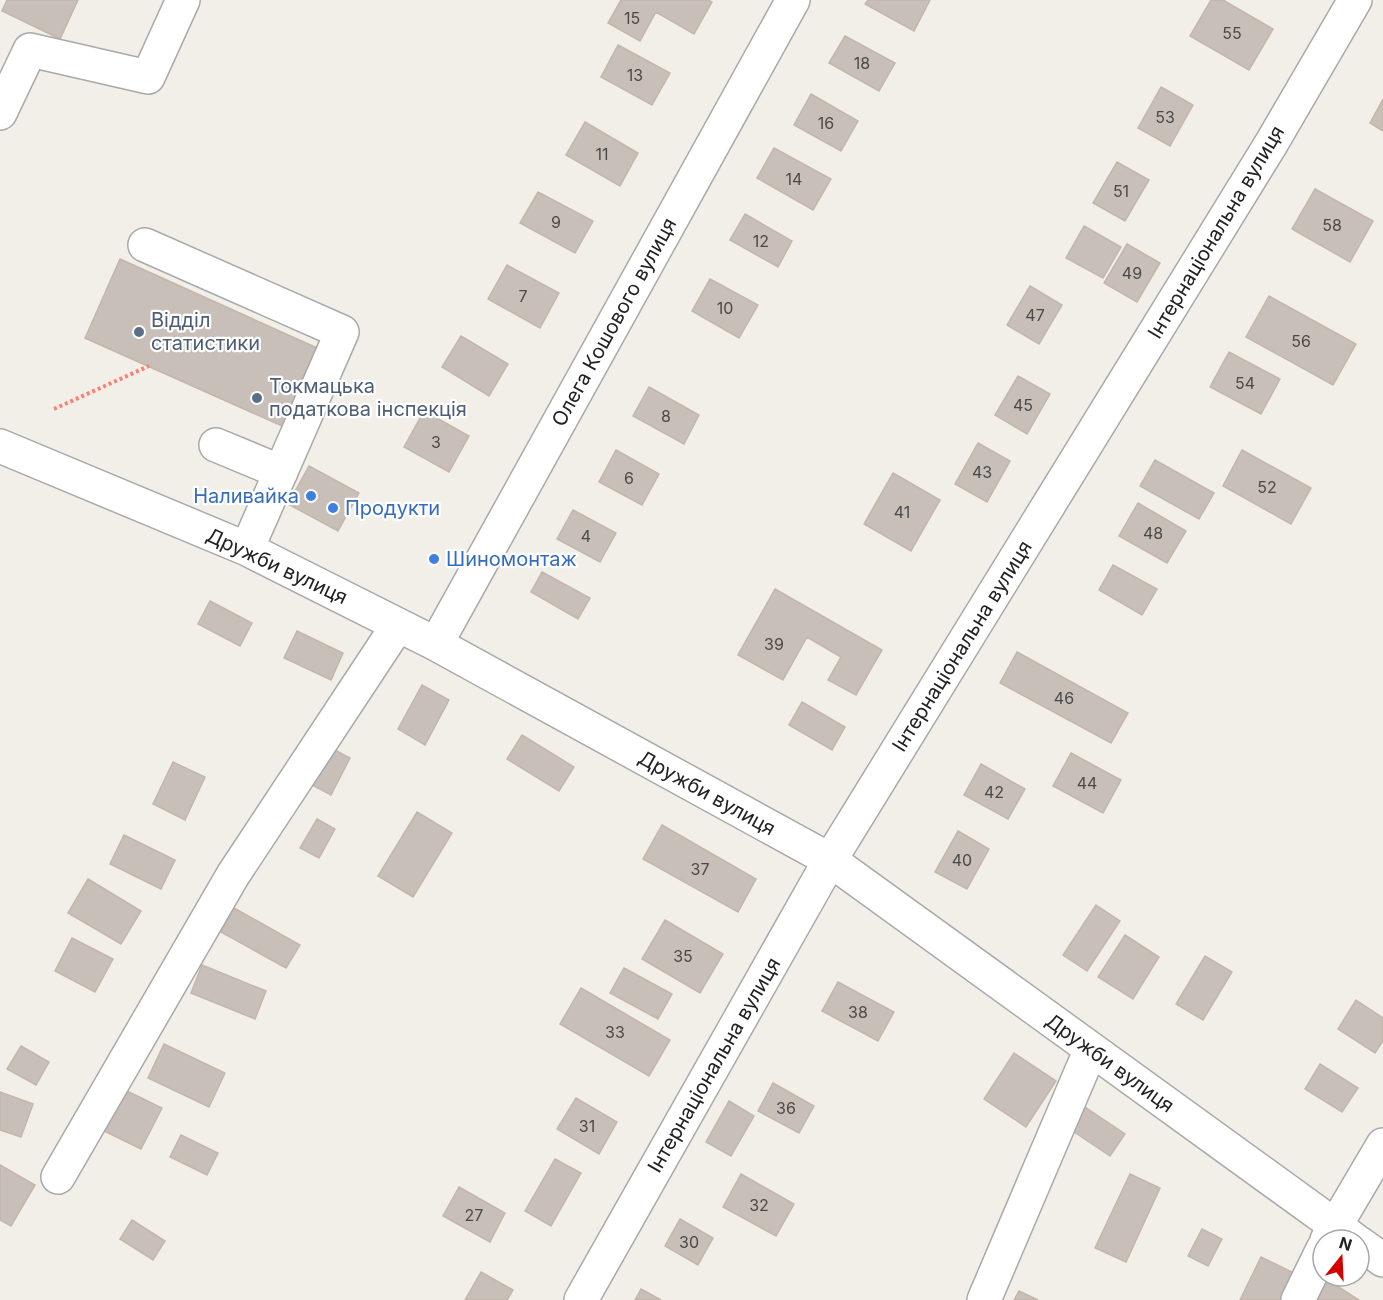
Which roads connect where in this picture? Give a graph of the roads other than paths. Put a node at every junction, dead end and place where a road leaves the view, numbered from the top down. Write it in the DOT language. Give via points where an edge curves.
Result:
graph roads {
  1 [pos="183,0"];
  2 [pos="793,0"];
  3 [pos="1355,0"];
  4 [pos="0,113"];
  5 [pos="145,245"];
  6 [pos="216,445"];
  7 [pos="0,447"];
  8 [pos="281,472"];
  9 [pos="247,549"];
  10 [pos="398,625"];
  11 [pos="436,644"];
  12 [pos="830,860"];
  13 [pos="1090,1048"];
  14 [pos="1383,1144"];
  15 [pos="58,1177"];
  16 [pos="1326,1228"];
  17 [pos="1345,1228"];
  18 [pos="1311,1281"];
  19 [pos="581,1300"];
  20 [pos="984,1300"];
  21 [pos="1298,1300"];
  1 -- 4 [label="street" via="148,76 30,51"];
  2 -- 11 [label="street, Олега Кошового вулиця"];
  3 -- 12 [label="street, Інтернаціональна вулиця" via="1259,164"];
  5 -- 8 [label="street" via="342,332"];
  6 -- 8 [label="street"];
  7 -- 9 [label="street, Дружби вулиця"];
  8 -- 9 [label="street"];
  9 -- 10 [label="street, Дружби вулиця"];
  10 -- 11 [label="street, Дружби вулиця"];
  10 -- 15 [label="street" via="233,875"];
  11 -- 12 [label="street, Дружби вулиця"];
  12 -- 13 [label="street, Дружби вулиця"];
  12 -- 19 [label="street, Інтернаціональна вулиця"];
  13 -- 16 [label="street, Дружби вулиця"];
  13 -- 20 [label="street"];
  14 -- 17 [label="street"];
  18 -- 21 [label="street"];
}
